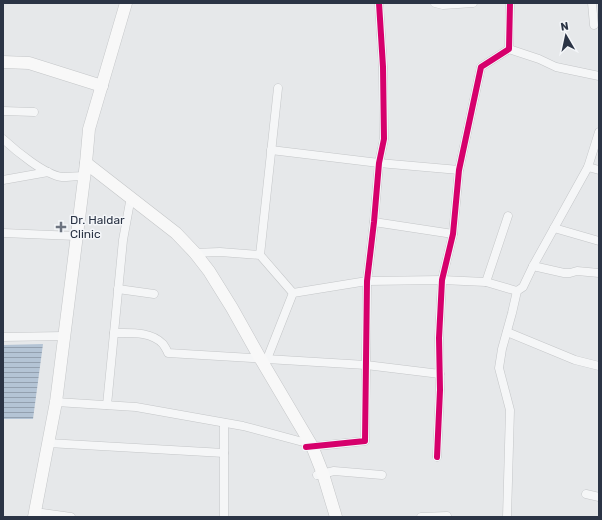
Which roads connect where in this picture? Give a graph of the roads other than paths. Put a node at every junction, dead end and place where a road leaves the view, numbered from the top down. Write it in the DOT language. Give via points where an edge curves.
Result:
graph roads {
  1 [pos="126,3"];
  2 [pos="379,3"];
  3 [pos="436,3"];
  4 [pos="473,3"];
  5 [pos="510,3"];
  6 [pos="592,3"];
  7 [pos="594,25"];
  8 [pos="509,49"];
  9 [pos="3,62"];
  10 [pos="599,76"];
  11 [pos="102,86"];
  12 [pos="278,88"];
  13 [pos="3,111"];
  14 [pos="34,112"];
  15 [pos="599,132"];
  16 [pos="3,138"];
  17 [pos="271,150"];
  18 [pos="379,163"];
  19 [pos="588,167"];
  20 [pos="85,169"];
  21 [pos="459,170"];
  22 [pos="599,170"];
  23 [pos="48,172"];
  24 [pos="3,180"];
  25 [pos="130,202"];
  26 [pos="508,216"];
  27 [pos="374,222"];
  28 [pos="554,228"];
  29 [pos="3,233"];
  30 [pos="454,234"];
  31 [pos="76,236"];
  32 [pos="599,241"];
  33 [pos="192,253"];
  34 [pos="260,254"];
  35 [pos="533,266"];
  36 [pos="599,273"];
  37 [pos="367,280"];
  38 [pos="442,280"];
  39 [pos="486,282"];
  40 [pos="118,289"];
  41 [pos="517,292"];
  42 [pos="293,293"];
  43 [pos="154,294"];
  44 [pos="507,332"];
  45 [pos="114,333"];
  46 [pos="64,336"];
  47 [pos="3,337"];
  48 [pos="260,358"];
  49 [pos="366,365"];
  50 [pos="599,366"];
  51 [pos="440,374"];
  52 [pos="56,402"];
  53 [pos="107,405"];
  54 [pos="224,423"];
  55 [pos="48,443"];
  56 [pos="307,445"];
  57 [pos="224,453"];
  58 [pos="437,457"];
  59 [pos="320,475"];
  60 [pos="382,475"];
  61 [pos="586,494"];
  62 [pos="599,497"];
  63 [pos="35,515"];
  64 [pos="447,516"];
  65 [pos="71,517"];
  66 [pos="224,517"];
  67 [pos="329,517"];
  68 [pos="336,517"];
  69 [pos="421,517"];
  70 [pos="507,517"];
  1 -- 11 [label="street"];
  2 -- 18 [label="street" via="384,140"];
  3 -- 4 [label="street"];
  5 -- 8 [label="street"];
  6 -- 7 [label="street"];
  8 -- 10 [label="street" via="556,67"];
  8 -- 21 [label="street" via="481,67"];
  9 -- 11 [label="street" via="29,63"];
  11 -- 20 [label="street" via="89,129"];
  12 -- 17 [label="street"];
  13 -- 14 [label="street"];
  15 -- 19 [label="street"];
  16 -- 23 [label="street" via="20,154"];
  17 -- 18 [label="street"];
  17 -- 34 [label="street"];
  18 -- 21 [label="street"];
  18 -- 27 [label="street"];
  19 -- 22 [label="street"];
  19 -- 28 [label="street"];
  20 -- 23 [label="street" via="61,177"];
  20 -- 25 [label="street"];
  20 -- 31 [label="street"];
  20 -- 33 [label="street" via="176,233"];
  21 -- 30 [label="street"];
  23 -- 24 [label="street"];
  25 -- 33 [label="street"];
  25 -- 40 [label="street"];
  26 -- 39 [label="street"];
  27 -- 30 [label="street"];
  27 -- 37 [label="street"];
  28 -- 32 [label="street"];
  28 -- 35 [label="street"];
  29 -- 31 [label="street"];
  30 -- 38 [label="street"];
  31 -- 46 [label="street"];
  33 -- 34 [label="street"];
  33 -- 48 [label="street"];
  34 -- 42 [label="street"];
  35 -- 36 [label="street" via="564,273"];
  35 -- 41 [label="street" via="523,287"];
  37 -- 38 [label="street"];
  37 -- 42 [label="street"];
  37 -- 49 [label="street"];
  38 -- 39 [label="street"];
  38 -- 51 [label="street"];
  39 -- 41 [label="street"];
  40 -- 43 [label="street"];
  40 -- 45 [label="street"];
  41 -- 44 [label="street"];
  42 -- 48 [label="street"];
  44 -- 50 [label="street" via="575,360"];
  44 -- 70 [label="street" via="498,368 510,410"];
  45 -- 48 [label="street" via="148,336 163,344 168,353"];
  45 -- 53 [label="street"];
  46 -- 47 [label="street"];
  46 -- 52 [label="street"];
  48 -- 49 [label="street"];
  48 -- 56 [label="street"];
  49 -- 51 [label="street"];
  49 -- 56 [label="street" via="365,441"];
  51 -- 58 [label="street"];
  52 -- 53 [label="street"];
  52 -- 55 [label="street"];
  53 -- 54 [label="street" via="136,407"];
  54 -- 56 [label="street" via="244,426"];
  54 -- 57 [label="street"];
  55 -- 57 [label="street"];
  55 -- 63 [label="street"];
  56 -- 59 [label="street"];
  57 -- 66 [label="street"];
  59 -- 60 [label="street" via="334,472"];
  59 -- 67 [label="street"];
  59 -- 68 [label="street"];
  61 -- 62 [label="street"];
  63 -- 65 [label="street"];
  64 -- 69 [label="street"];
}
